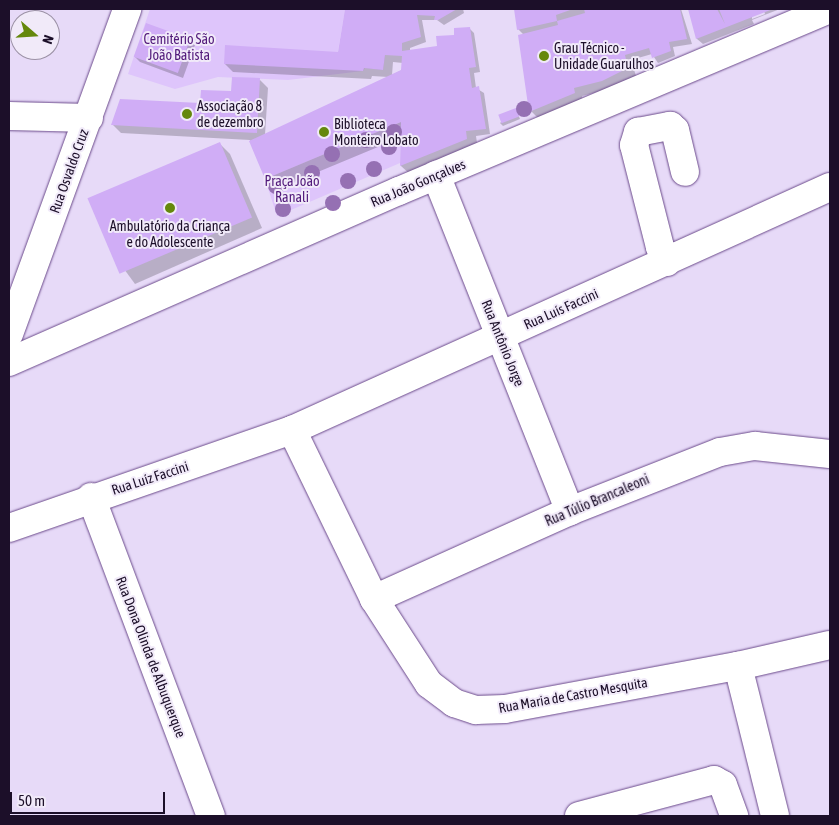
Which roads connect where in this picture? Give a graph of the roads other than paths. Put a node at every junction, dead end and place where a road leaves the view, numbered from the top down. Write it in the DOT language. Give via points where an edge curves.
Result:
graph roads {
  1 [pos="128,9"];
  2 [pos="830,9"];
  3 [pos="9,116"];
  4 [pos="89,118"];
  5 [pos="685,172"];
  6 [pos="436,175"];
  7 [pos="829,195"];
  8 [pos="667,262"];
  9 [pos="9,334"];
  10 [pos="501,337"];
  11 [pos="9,362"];
  12 [pos="292,430"];
  13 [pos="830,454"];
  14 [pos="92,498"];
  15 [pos="570,511"];
  16 [pos="9,528"];
  17 [pos="374,599"];
  18 [pos="830,645"];
  19 [pos="738,666"];
  20 [pos="629,809"];
  21 [pos="211,816"];
  22 [pos="579,816"];
  23 [pos="734,816"];
  24 [pos="775,816"];
  1 -- 4 [label="street, Rua Osvaldo Cruz"];
  2 -- 6 [label="street, Rua João Gonçalves"];
  3 -- 4 [label="street"];
  4 -- 9 [label="street, Rua Osvaldo Cruz"];
  5 -- 8 [label="street" via="675,130 670,126 638,132 634,145 660,247"];
  6 -- 10 [label="street, Rua Antônio Jorge"];
  6 -- 11 [label="street, Rua João Gonçalves"];
  7 -- 8 [label="street, Rua Luís Faccini"];
  8 -- 10 [label="street, Rua Luís Faccini"];
  10 -- 12 [label="street, Rua Luís Faccini"];
  10 -- 15 [label="street, Rua Antônio Jorge"];
  12 -- 14 [label="street, Rua Luíz Faccini"];
  12 -- 17 [label="street, Rua Maria de Castro Mesquita"];
  13 -- 15 [label="street, Rua Túlio Brancaleoni" via="755,446 720,452"];
  14 -- 16 [label="street, Rua Luíz Faccini"];
  14 -- 21 [label="street, Rua Dona Olinda de Albuquerque"];
  15 -- 17 [label="street, Rua Túlio Brancaleoni"];
  17 -- 19 [label="street, Rua Maria de Castro Mesquita" via="429,684 454,704 476,710 505,709"];
  18 -- 19 [label="street, Rua Maria de Castro Mesquita"];
  19 -- 24 [label="street"];
  20 -- 22 [label="street"];
  20 -- 23 [label="street" via="714,780 723,785"];
}
